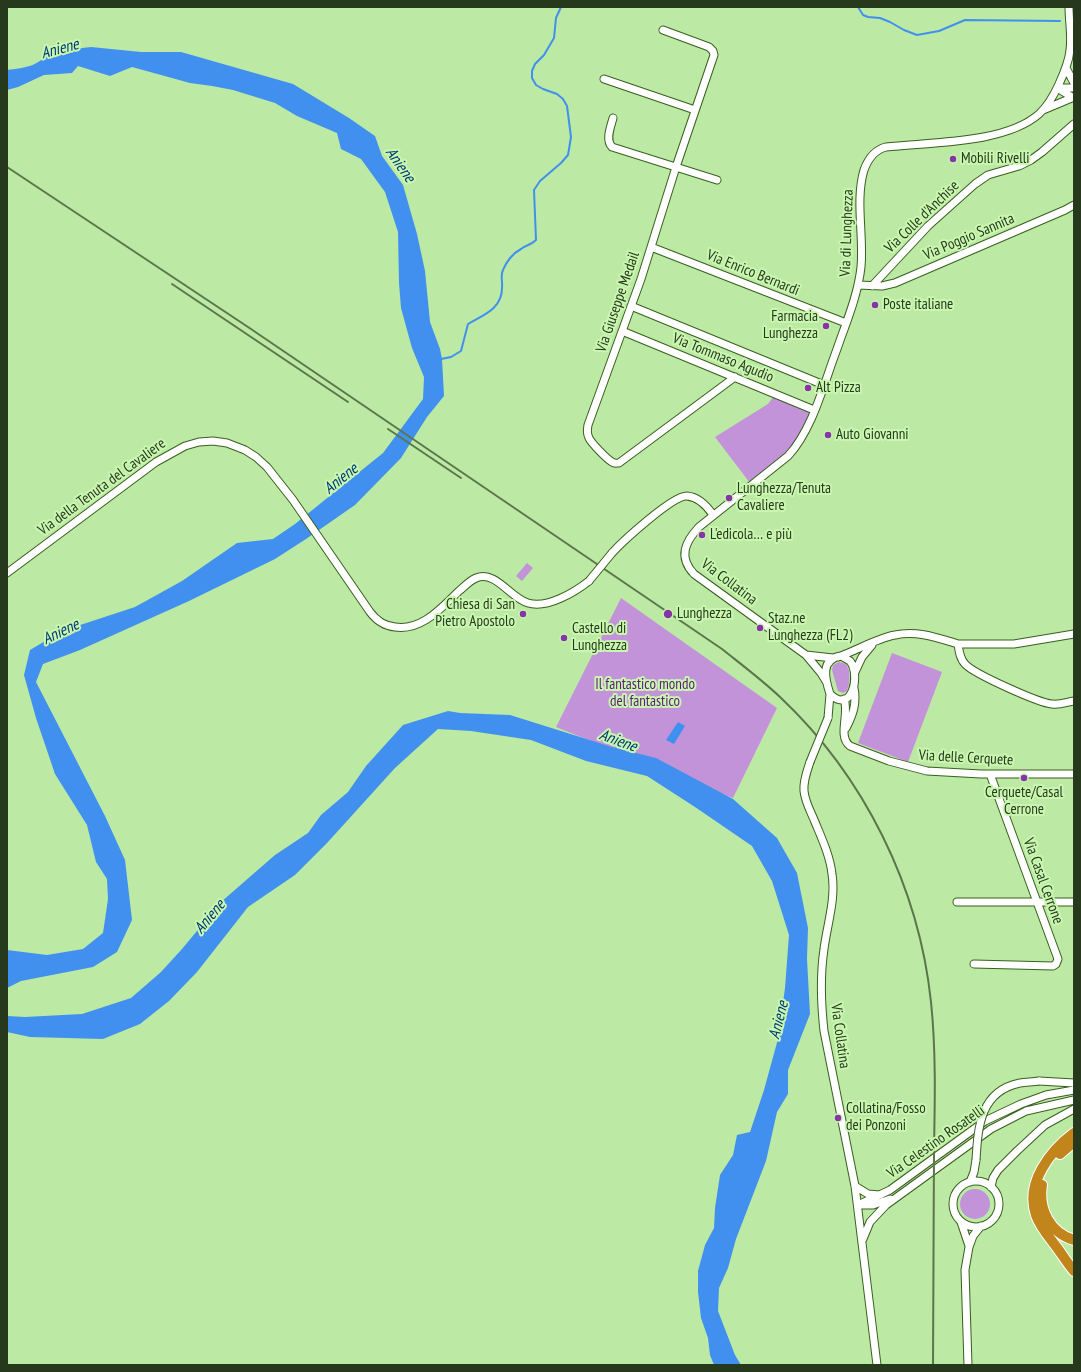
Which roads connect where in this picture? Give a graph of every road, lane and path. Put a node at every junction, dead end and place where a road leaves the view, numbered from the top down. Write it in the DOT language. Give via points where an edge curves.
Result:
graph roads {
  1 [pos="1068,7"];
  2 [pos="663,30"];
  3 [pos="1066,68"];
  4 [pos="604,80"];
  5 [pos="1074,83"];
  6 [pos="1057,88"];
  7 [pos="1074,88"];
  8 [pos="1073,97"];
  9 [pos="695,110"];
  10 [pos="1043,110"];
  11 [pos="613,118"];
  12 [pos="1074,124"];
  13 [pos="676,167"];
  14 [pos="716,180"];
  15 [pos="1074,205"];
  16 [pos="651,247"];
  17 [pos="858,285"];
  18 [pos="872,286"];
  19 [pos="631,306"];
  20 [pos="846,323"];
  21 [pos="622,330"];
  22 [pos="734,377"];
  23 [pos="824,385"];
  24 [pos="814,410"];
  25 [pos="713,515"];
  26 [pos="7,573"];
  27 [pos="1074,634"];
  28 [pos="875,642"];
  29 [pos="958,644"];
  30 [pos="806,655"];
  31 [pos="836,658"];
  32 [pos="855,672"];
  33 [pos="827,683"];
  34 [pos="854,687"];
  35 [pos="830,694"];
  36 [pos="843,699"];
  37 [pos="1074,701"];
  38 [pos="828,718"];
  39 [pos="844,734"];
  40 [pos="990,774"];
  41 [pos="1074,774"];
  42 [pos="957,902"];
  43 [pos="1074,902"];
  44 [pos="1037,903"];
  45 [pos="974,964"];
  46 [pos="1074,1083"];
  47 [pos="1074,1090"];
  48 [pos="1074,1100"];
  49 [pos="1074,1109"];
  50 [pos="1074,1133"];
  51 [pos="1074,1142"];
  52 [pos="970,1182"];
  53 [pos="855,1186"];
  54 [pos="991,1187"];
  55 [pos="882,1195"];
  56 [pos="896,1197"];
  57 [pos="858,1205"];
  58 [pos="961,1222"];
  59 [pos="981,1226"];
  60 [pos="862,1240"];
  61 [pos="1074,1240"];
  62 [pos="969,1247"];
  63 [pos="1074,1271"];
  64 [pos="877,1365"];
  65 [pos="968,1365"];
  1 -- 3 [label="street" via="1070,48"];
  2 -- 9 [label="street, Via Giuseppe Medail" via="714,52"];
  3 -- 5 [label="street"];
  3 -- 6 [label="street"];
  4 -- 9 [label="street"];
  6 -- 7 [label="street"];
  6 -- 8 [label="street"];
  6 -- 10 [label="street"];
  8 -- 10 [label="street"];
  9 -- 13 [label="street, Via Giuseppe Medail"];
  10 -- 17 [label="street, Via di Lunghezza" via="1020,126 995,134 878,150 865,167 862,182 862,258"];
  11 -- 13 [label="street" via="608,140 612,147"];
  12 -- 18 [label="street, Via Colle d'Anchise" via="1031,160 991,174 975,184 920,234"];
  13 -- 14 [label="street"];
  13 -- 16 [label="street, Via Giuseppe Medail"];
  15 -- 18 [label="street, Via Poggio Sannita" via="899,282"];
  16 -- 19 [label="street, Via Giuseppe Medail"];
  16 -- 20 [label="street, Via Enrico Bernardi"];
  17 -- 18 [label="street, Via Poggio Sannita"];
  17 -- 20 [label="street, Via di Lunghezza"];
  19 -- 21 [label="street, Via Giuseppe Medail"];
  19 -- 23 [label="street"];
  20 -- 23 [label="street, Via di Lunghezza"];
  21 -- 22 [label="street, Via Tommaso Agudio"];
  21 -- 22 [label="street, Via Giuseppe Medail" via="587,430 591,442 613,463 621,462"];
  22 -- 24 [label="street, Via Tommaso Agudio"];
  23 -- 24 [label="street, Via di Lunghezza"];
  24 -- 25 [label="street, Via di Lunghezza" via="802,437 788,456"];
  25 -- 26 [label="street, Via della Tenuta del Cavaliere, bridge" via="707,506 698,500 687,496 678,497 612,553 589,581 554,601 529,604 485,576 468,582 424,621 409,627 395,627 380,622 371,614 293,500 260,460 232,445 208,441 181,447 152,464"];
  25 -- 30 [label="street, Via Collatina" via="689,540 684,553 687,566 698,578"];
  27 -- 29 [label="street" via="1014,644"];
  28 -- 29 [label="street" via="908,633"];
  28 -- 31 [label="street"];
  28 -- 32 [label="street" via="862,657"];
  29 -- 37 [label="street" via="965,664 996,682 1045,703"];
  30 -- 31 [label="street, Via Collatina"];
  30 -- 33 [label="street, Via Collatina"];
  31 -- 32 [label="street" via="844,657 850,661"];
  31 -- 33 [label="street" via="826,666"];
  32 -- 34 [label="street"];
  33 -- 35 [label="street"];
  34 -- 36 [label="street" via="852,694"];
  34 -- 39 [label="street" via="854,709"];
  35 -- 36 [label="street"];
  35 -- 38 [label="street, Via Collatina"];
  36 -- 38 [label="street, Via Collatina" via="836,703"];
  36 -- 39 [label="street" via="846,713"];
  38 -- 53 [label="street, Via Collatina, bridge" via="810,762 804,794 823,842 833,878 822,969 824,1031"];
  39 -- 40 [label="street, Via delle Cerquete" via="850,746 909,767 939,772"];
  40 -- 41 [label="street, Via delle Cerquete"];
  40 -- 44 [label="street, Via Casal Cerrone"];
  42 -- 44 [label="street"];
  43 -- 44 [label="street"];
  44 -- 45 [label="street, Via Casal Cerrone" via="1057,956 1056,964"];
  46 -- 52 [label="street, bridge" via="1020,1083 1000,1091 983,1112 974,1172"];
  47 -- 55 [label="street, Via Celestino Rosatelli" via="1046,1095 985,1121"];
  48 -- 56 [label="street, Via Celestino Rosatelli" via="1026,1111 991,1129"];
  49 -- 54 [label="street" via="1045,1125 1017,1151 992,1178"];
  50 -- 63 [label="highway" via="1055,1150 1043,1166 1037,1182 1034,1204 1041,1224"];
  51 -- 61 [label="highway" via="1050,1167 1043,1184 1041,1200 1044,1214 1051,1226"];
  52 -- 54 [label="street" via="978,1181"];
  52 -- 58 [label="street" via="964,1184 954,1195 954,1210"];
  53 -- 55 [label="street, Via Celestino Rosatelli" via="870,1194"];
  53 -- 57 [label="street, Via Collatina"];
  54 -- 59 [label="street" via="996,1193 998,1210 988,1223"];
  55 -- 57 [label="street, Via Celestino Rosatelli"];
  56 -- 57 [label="street, Via Celestino Rosatelli" via="873,1205"];
  56 -- 60 [label="street, Via Celestino Rosatelli" via="870,1222"];
  57 -- 60 [label="street, Via Collatina"];
  58 -- 59 [label="street" via="974,1227"];
  58 -- 62 [label="street"];
  59 -- 62 [label="street"];
  60 -- 64 [label="street, Via Collatina"];
  62 -- 65 [label="street" via="965,1270"];
}
